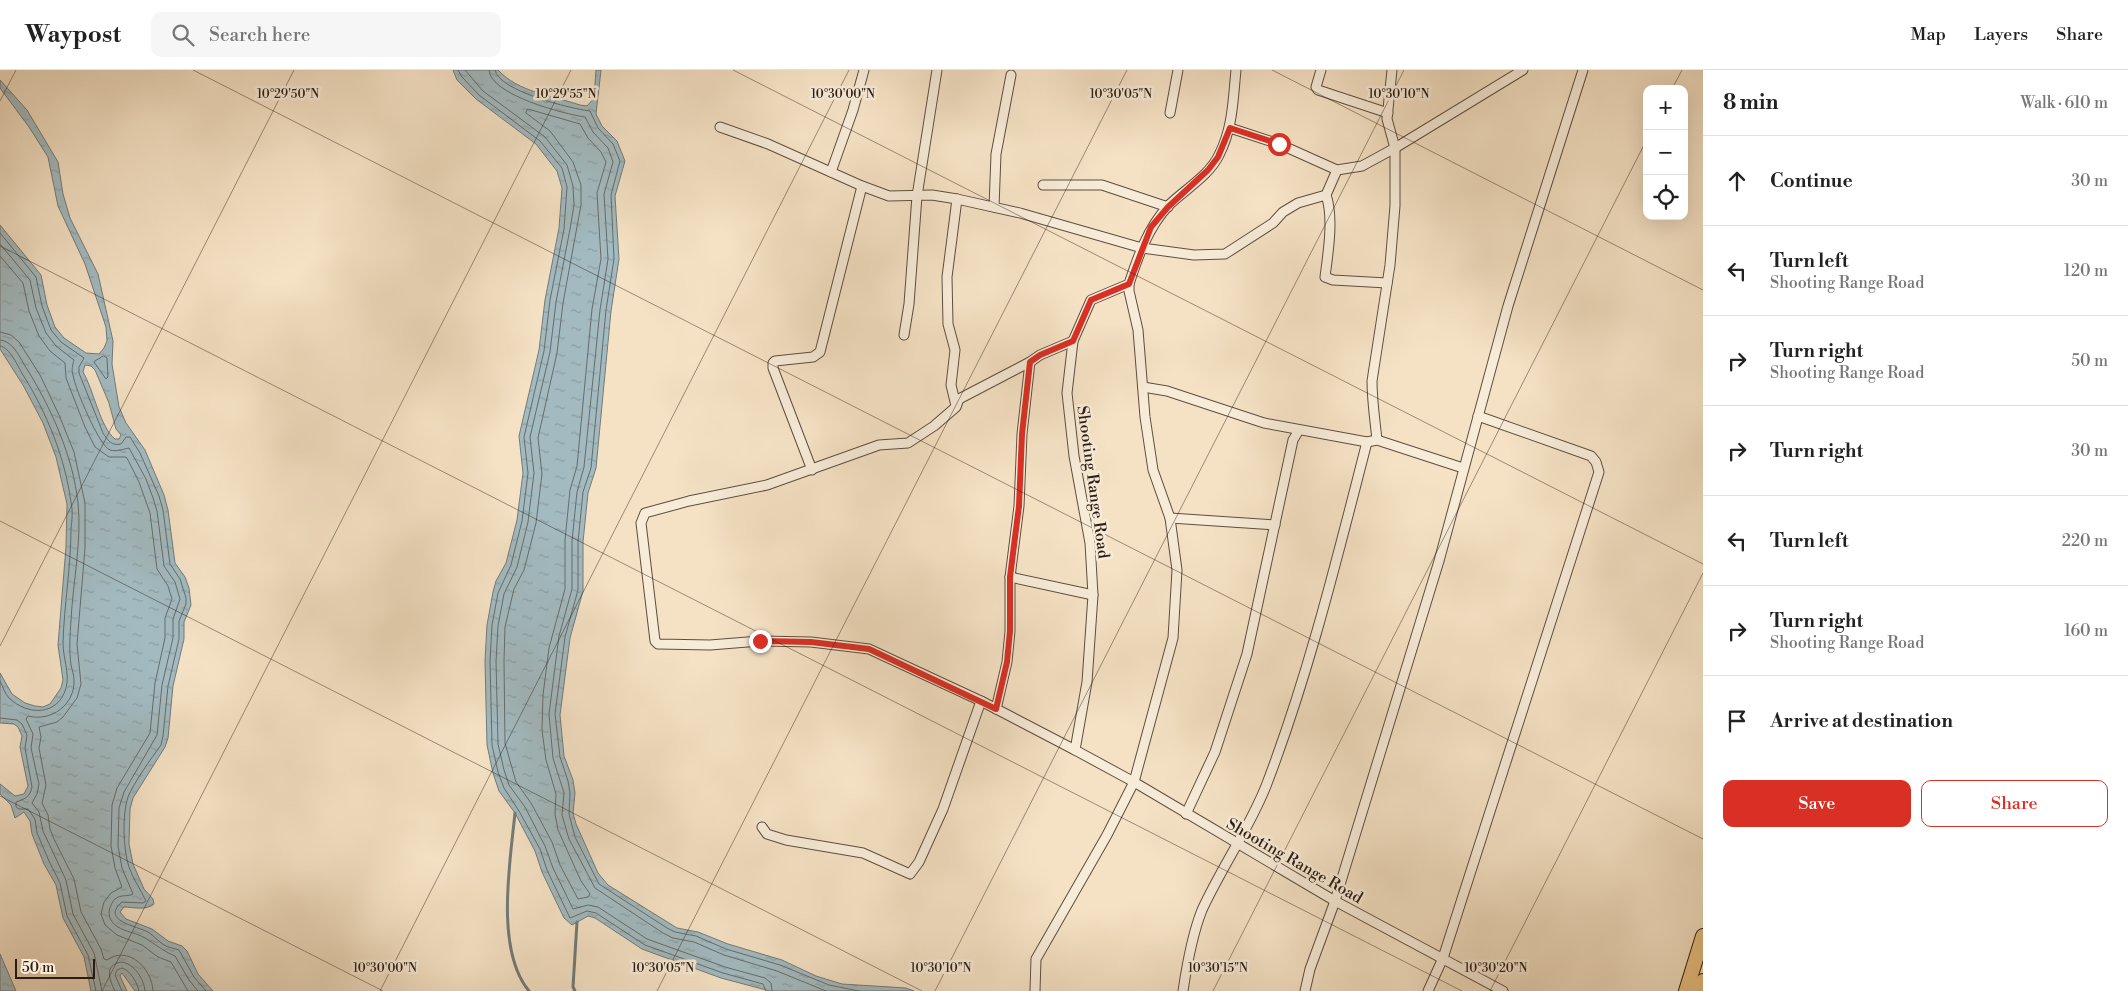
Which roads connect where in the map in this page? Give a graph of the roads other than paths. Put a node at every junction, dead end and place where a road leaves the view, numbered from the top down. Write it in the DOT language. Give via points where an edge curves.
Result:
graph roads {
  1 [pos="864,70"];
  2 [pos="937,70"];
  3 [pos="1178,70"];
  4 [pos="1236,70"];
  5 [pos="1321,70"];
  6 [pos="1392,70"];
  7 [pos="1523,70"];
  8 [pos="1583,70"];
  9 [pos="1011,75"];
  10 [pos="1170,113"];
  11 [pos="1388,113"];
  12 [pos="720,127"];
  13 [pos="1230,128"];
  14 [pos="1395,148"];
  15 [pos="1337,170"];
  16 [pos="831,172"];
  17 [pos="1044,185"];
  18 [pos="862,186"];
  19 [pos="1326,195"];
  20 [pos="917,196"];
  21 [pos="957,199"];
  22 [pos="994,207"];
  23 [pos="1168,207"];
  24 [pos="1142,248"];
  25 [pos="1129,284"];
  26 [pos="1387,284"];
  27 [pos="904,334"];
  28 [pos="1073,341"];
  29 [pos="1030,362"];
  30 [pos="1143,387"];
  31 [pos="956,407"];
  32 [pos="1478,416"];
  33 [pos="1299,430"];
  34 [pos="1377,440"];
  35 [pos="1367,442"];
  36 [pos="1463,468"];
  37 [pos="812,470"];
  38 [pos="1170,518"];
  39 [pos="1275,526"];
  40 [pos="1010,577"];
  41 [pos="1093,595"];
  42 [pos="981,701"];
  43 [pos="996,709"];
  44 [pos="1075,750"];
  45 [pos="1134,782"];
  46 [pos="1186,814"];
  47 [pos="762,826"];
  48 [pos="1237,844"];
  49 [pos="1335,901"];
  50 [pos="1703,936"];
  51 [pos="1443,958"];
  52 [pos="1703,981"];
  53 [pos="1034,991"];
  54 [pos="1183,991"];
  55 [pos="1305,991"];
  56 [pos="1428,991"];
  57 [pos="1503,991"];
  58 [pos="1686,991"];
  59 [pos="1700,991"];
  1 -- 16 [label="street"];
  2 -- 20 [label="street"];
  3 -- 10 [label="street"];
  4 -- 13 [label="street"];
  5 -- 11 [label="street" via="1318,90"];
  6 -- 11 [label="street"];
  7 -- 14 [label="street"];
  8 -- 32 [label="street" via="1508,306"];
  9 -- 22 [label="street" via="996,154"];
  11 -- 14 [label="street"];
  12 -- 16 [label="street"];
  13 -- 15 [label="street" via="1279,144"];
  13 -- 23 [label="street" via="1218,157 1208,170"];
  14 -- 15 [label="street" via="1362,166"];
  14 -- 26 [label="street" via="1395,206"];
  15 -- 19 [label="street"];
  16 -- 18 [label="street"];
  17 -- 23 [label="street" via="1102,185"];
  18 -- 20 [label="street" via="889,196"];
  18 -- 37 [label="street" via="820,352 813,357 773,363"];
  19 -- 24 [label="street" via="1298,203 1225,254 1194,255"];
  19 -- 26 [label="street" via="1330,217 1324,277"];
  20 -- 21 [label="street"];
  20 -- 27 [label="street"];
  21 -- 22 [label="street"];
  21 -- 31 [label="street" via="947,277 948,324 955,350 951,385"];
  22 -- 24 [label="street"];
  23 -- 24 [label="street" via="1151,227"];
  24 -- 25 [label="street"];
  25 -- 28 [label="street, Shooting Range Road" via="1091,300"];
  25 -- 30 [label="street" via="1138,330"];
  26 -- 34 [label="street" via="1372,381"];
  28 -- 29 [label="street"];
  28 -- 41 [label="street, Shooting Range Road" via="1067,394 1074,456 1090,543"];
  29 -- 31 [label="street" via="959,399"];
  29 -- 40 [label="street"];
  30 -- 33 [label="street" via="1167,390 1264,423"];
  30 -- 38 [label="street" via="1154,470"];
  31 -- 37 [label="street" via="908,443 880,445"];
  32 -- 36 [label="street"];
  32 -- 51 [label="street" via="1591,456 1599,472"];
  33 -- 35 [label="street"];
  33 -- 39 [label="street" via="1293,440"];
  34 -- 35 [label="street"];
  34 -- 36 [label="street"];
  35 -- 48 [label="street" via="1297,698 1265,788"];
  36 -- 49 [label="street" via="1439,561"];
  37 -- 42 [label="street, Shooting Range Road" via="767,485 689,500 642,516 655,641 663,645 811,642 869,649"];
  38 -- 39 [label="street"];
  38 -- 45 [label="street" via="1177,570 1173,638"];
  39 -- 46 [label="street" via="1229,714"];
  40 -- 41 [label="street"];
  40 -- 43 [label="street" via="1007,662"];
  41 -- 44 [label="street, Shooting Range Road" via="1087,682"];
  42 -- 43 [label="street, Shooting Range Road"];
  42 -- 47 [label="street" via="943,809 919,862 910,874 863,853 767,834"];
  43 -- 44 [label="street, Shooting Range Road"];
  44 -- 45 [label="street, Shooting Range Road"];
  45 -- 46 [label="street, Shooting Range Road"];
  45 -- 53 [label="street" via="1036,959"];
  46 -- 48 [label="street, Shooting Range Road"];
  48 -- 49 [label="street, Shooting Range Road"];
  48 -- 54 [label="street" via="1202,910 1193,937"];
  49 -- 51 [label="street, Shooting Range Road"];
  49 -- 55 [label="street"];
  50 -- 58 [label="main road"];
  51 -- 56 [label="street"];
  51 -- 57 [label="street, Shooting Range Road"];
  52 -- 59 [label="main road"];
}
